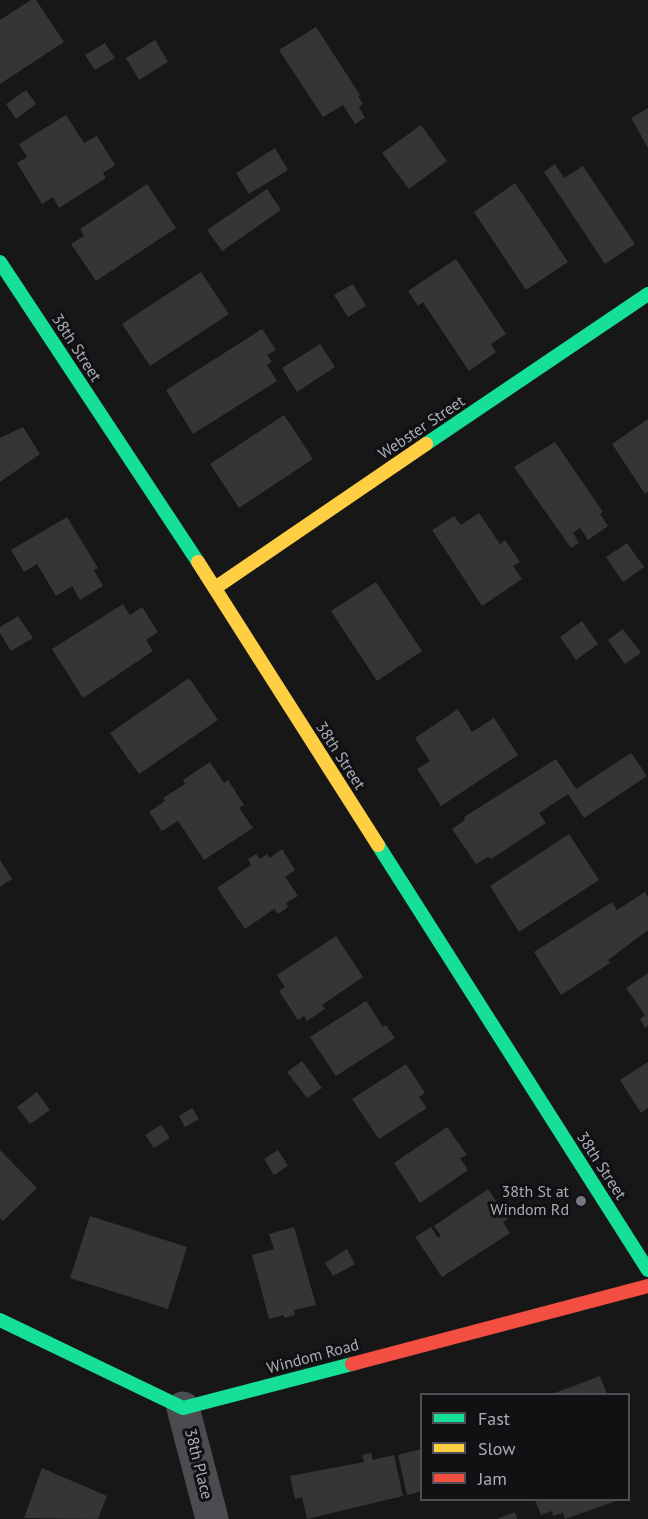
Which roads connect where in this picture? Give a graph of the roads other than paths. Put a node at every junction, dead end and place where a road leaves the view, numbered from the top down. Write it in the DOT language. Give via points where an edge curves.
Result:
graph roads {
  1 [pos="0,262"];
  2 [pos="648,294"];
  3 [pos="215,588"];
  4 [pos="648,1270"];
  5 [pos="648,1286"];
  6 [pos="0,1320"];
  7 [pos="183,1408"];
  8 [pos="212,1519"];
  1 -- 3 [label="street, 38th Street"];
  2 -- 3 [label="street, Webster Street"];
  3 -- 4 [label="street, 38th Street"];
  5 -- 7 [label="street, Windom Road"];
  6 -- 7 [label="street"];
  7 -- 8 [label="street, 38th Place"];
}
